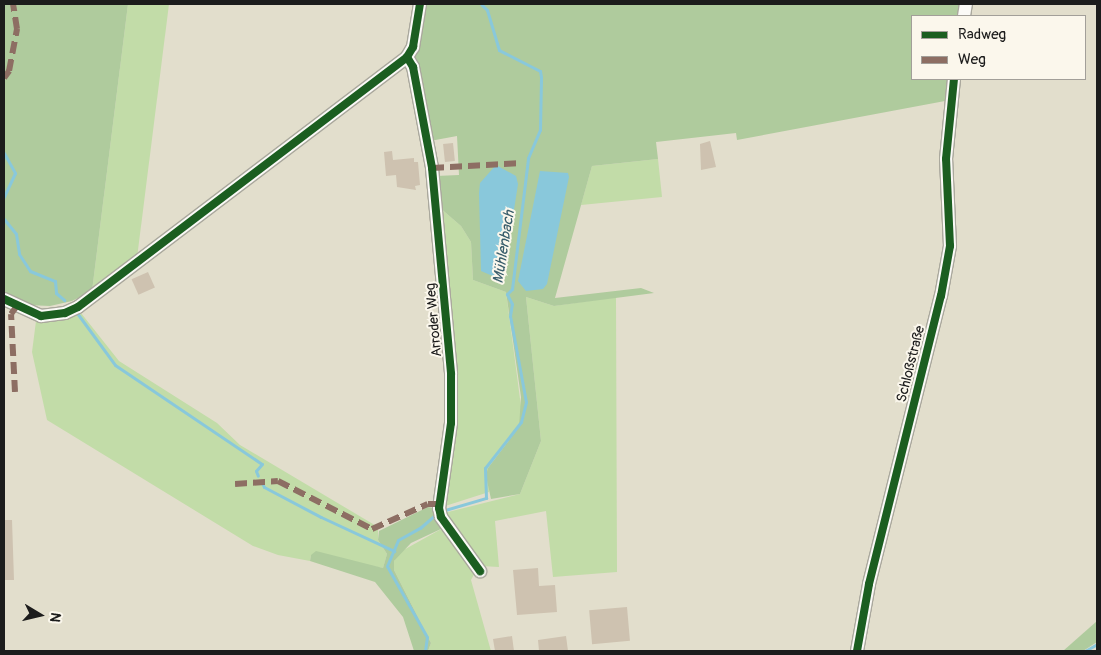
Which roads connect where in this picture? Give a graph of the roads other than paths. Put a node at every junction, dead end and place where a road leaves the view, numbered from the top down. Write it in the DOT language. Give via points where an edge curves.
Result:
graph roads {
  1 [pos="420,4"];
  2 [pos="407,57"];
  3 [pos="954,80"];
  4 [pos="4,299"];
  5 [pos="480,571"];
  6 [pos="858,651"];
  1 -- 2 [label="street" via="413,48"];
  2 -- 4 [label="street" via="78,308 41,316"];
  2 -- 5 [label="street, Arroder Weg" via="413,67 432,168 451,374 451,423 438,508"];
  3 -- 6 [label="street, Schloßstraße" via="946,159 950,246 941,296 869,584"];
}
